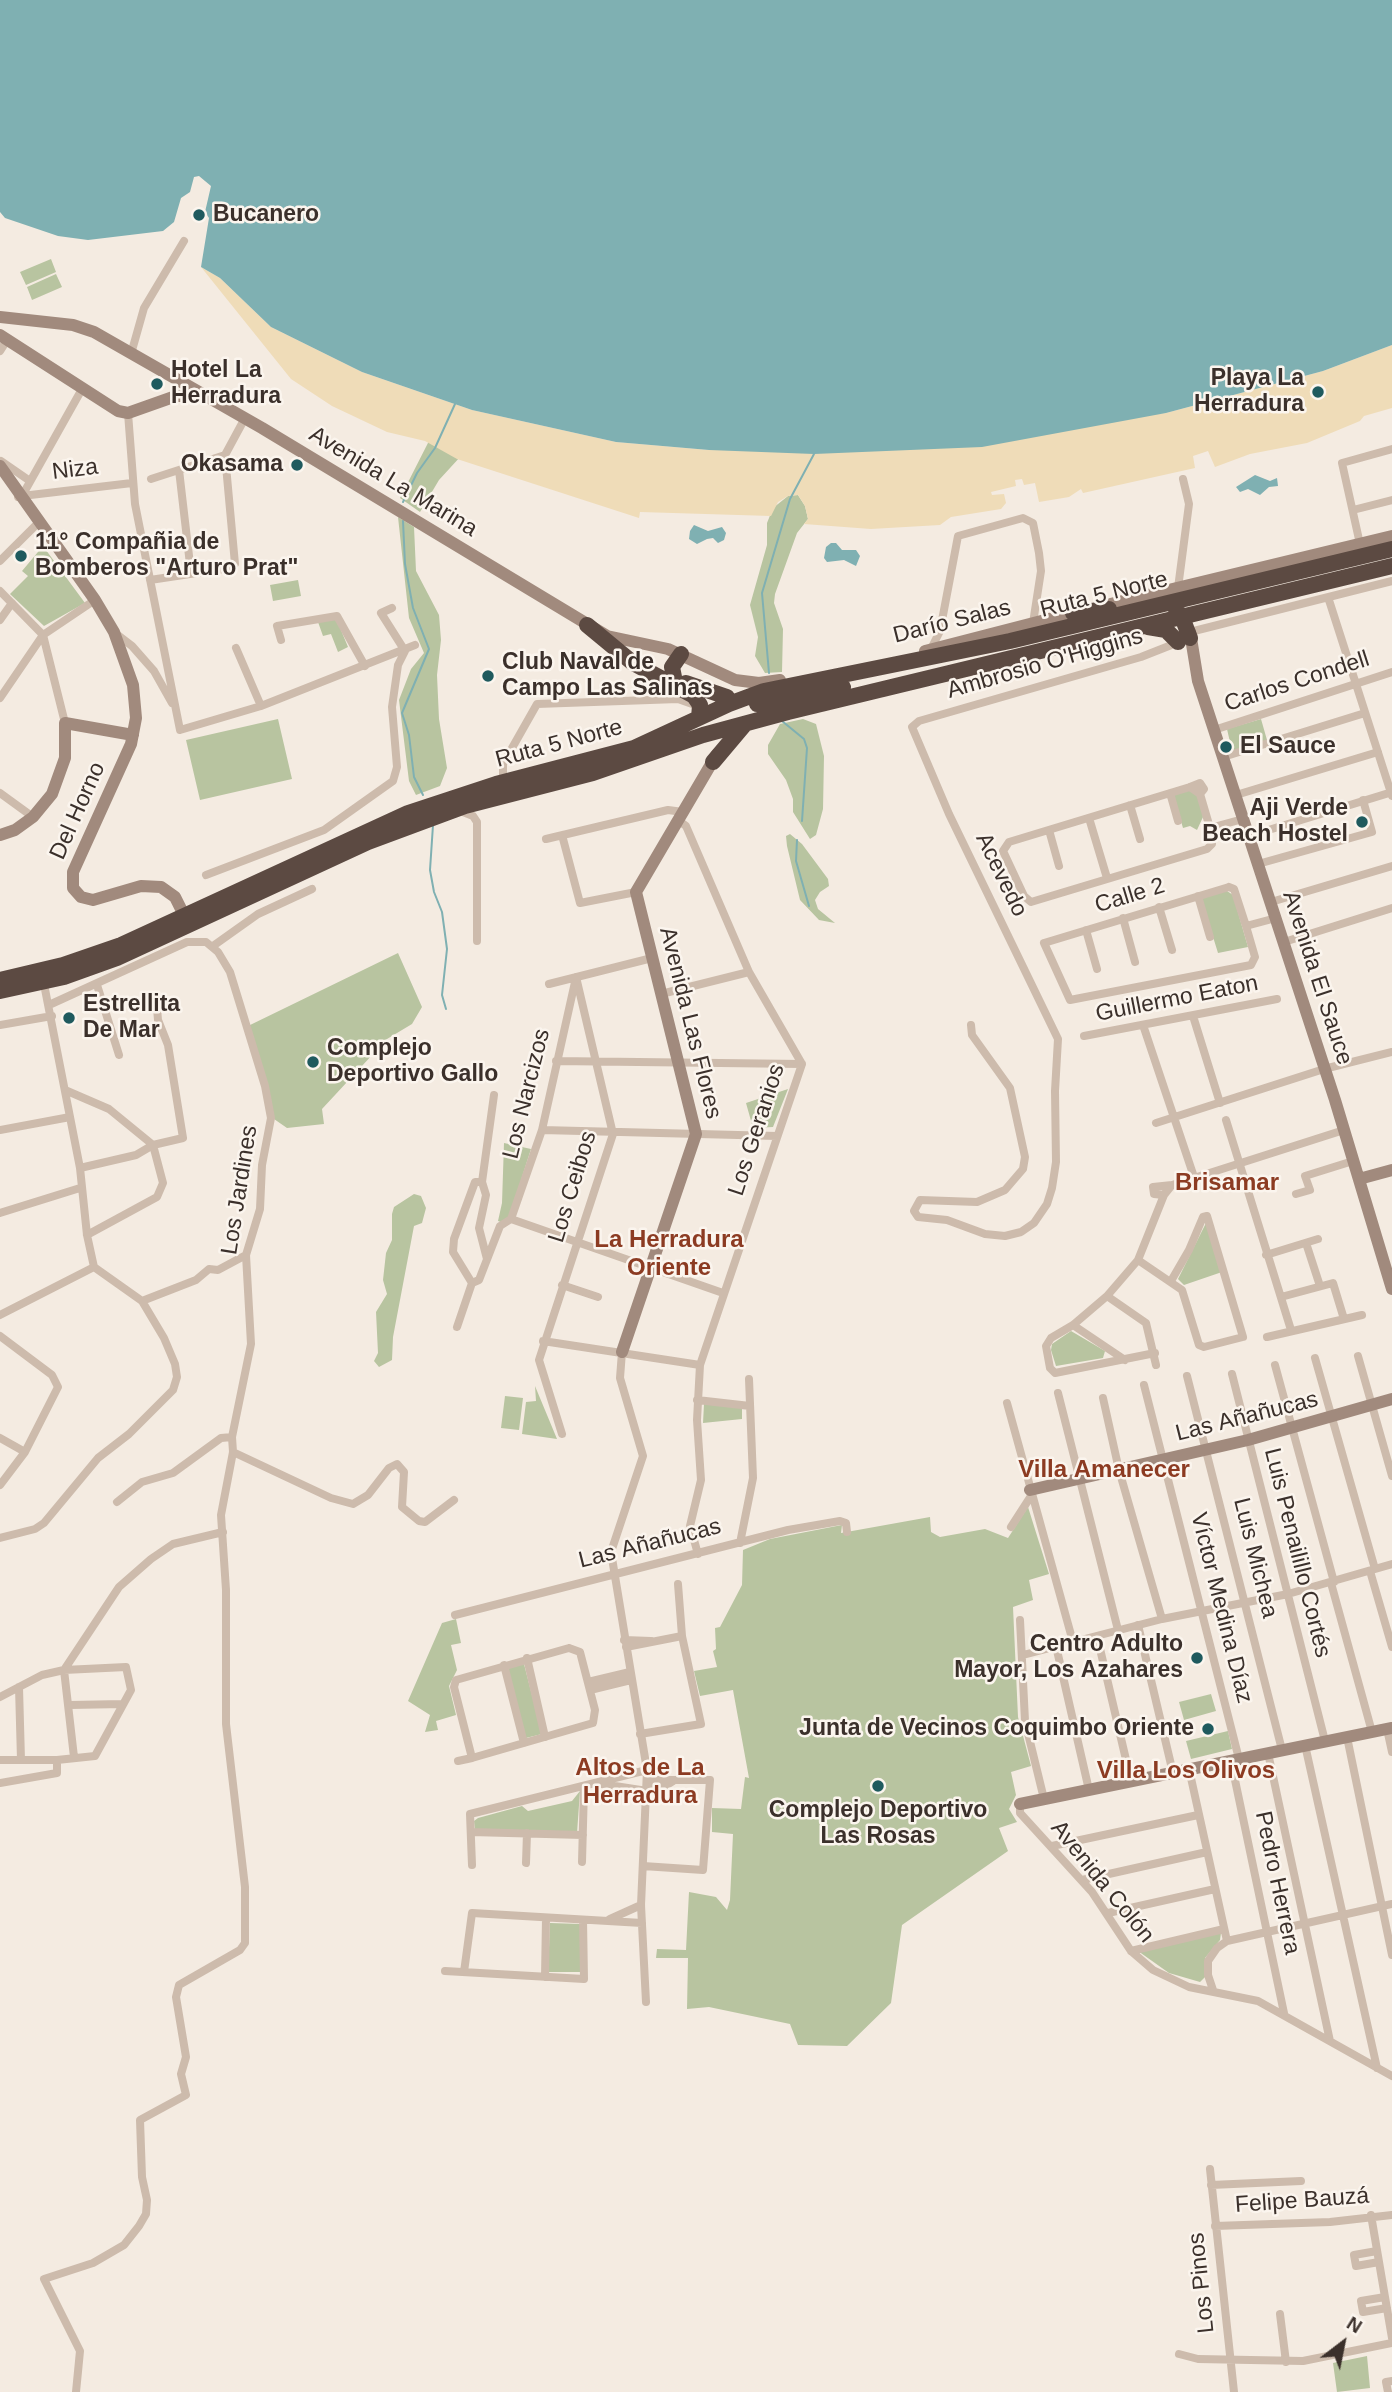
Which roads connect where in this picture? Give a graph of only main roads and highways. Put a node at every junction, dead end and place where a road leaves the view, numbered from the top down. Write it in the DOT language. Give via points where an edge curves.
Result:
graph roads {
  1 [pos="1392,549"];
  2 [pos="1392,566"];
  3 [pos="1159,606"];
  4 [pos="1206,611"];
  5 [pos="1073,613"];
  6 [pos="1182,617"];
  7 [pos="587,625"];
  8 [pos="1142,627"];
  9 [pos="1186,638"];
  10 [pos="607,640"];
  11 [pos="681,654"];
  12 [pos="674,677"];
  13 [pos="924,680"];
  14 [pos="727,697"];
  15 [pos="754,700"];
  16 [pos="700,713"];
  17 [pos="746,723"];
  18 [pos="729,728"];
  19 [pos="695,738"];
  20 [pos="187,921"];
  21 [pos="43,977"];
  22 [pos="0,980"];
  23 [pos="0,991"];
  1 -- 3 [label="highway, Ruta 5 Norte"];
  2 -- 4 [label="highway, Ruta 5 Norte"];
  3 -- 5 [label="highway"];
  3 -- 6 [label="highway" via="1174,609"];
  3 -- 15 [label="highway, Ruta 5 Norte" via="982,647 881,664"];
  4 -- 6 [label="highway, Ruta 5 Norte"];
  4 -- 9 [label="highway"];
  6 -- 8 [label="highway, Ruta 5 Norte"];
  6 -- 9 [label="highway"];
  7 -- 10 [label="highway"];
  8 -- 9 [label="highway"];
  8 -- 13 [label="highway, Ruta 5 Norte"];
  10 -- 12 [label="highway"];
  10 -- 16 [label="highway" via="634,663 694,695"];
  11 -- 12 [label="highway" via="672,667"];
  12 -- 14 [label="highway"];
  13 -- 15 [label="highway"];
  13 -- 17 [label="highway, Ruta 5 Norte"];
  15 -- 16 [label="highway, Ruta 5 Norte"];
  15 -- 18 [label="highway" via="740,707"];
  16 -- 20 [label="highway, Ruta 5 Norte" via="620,752 503,782 380,824"];
  17 -- 18 [label="highway, Ruta 5 Norte"];
  17 -- 19 [label="highway" via="713,762 710,745"];
  18 -- 19 [label="highway, Ruta 5 Norte"];
  19 -- 20 [label="highway, Ruta 5 Norte" via="607,769 455,809"];
  20 -- 21 [label="highway, Ruta 5 Norte"];
  21 -- 22 [label="highway, Ruta 5 Norte"];
  21 -- 23 [label="highway, Ruta 5 Norte"];
}
